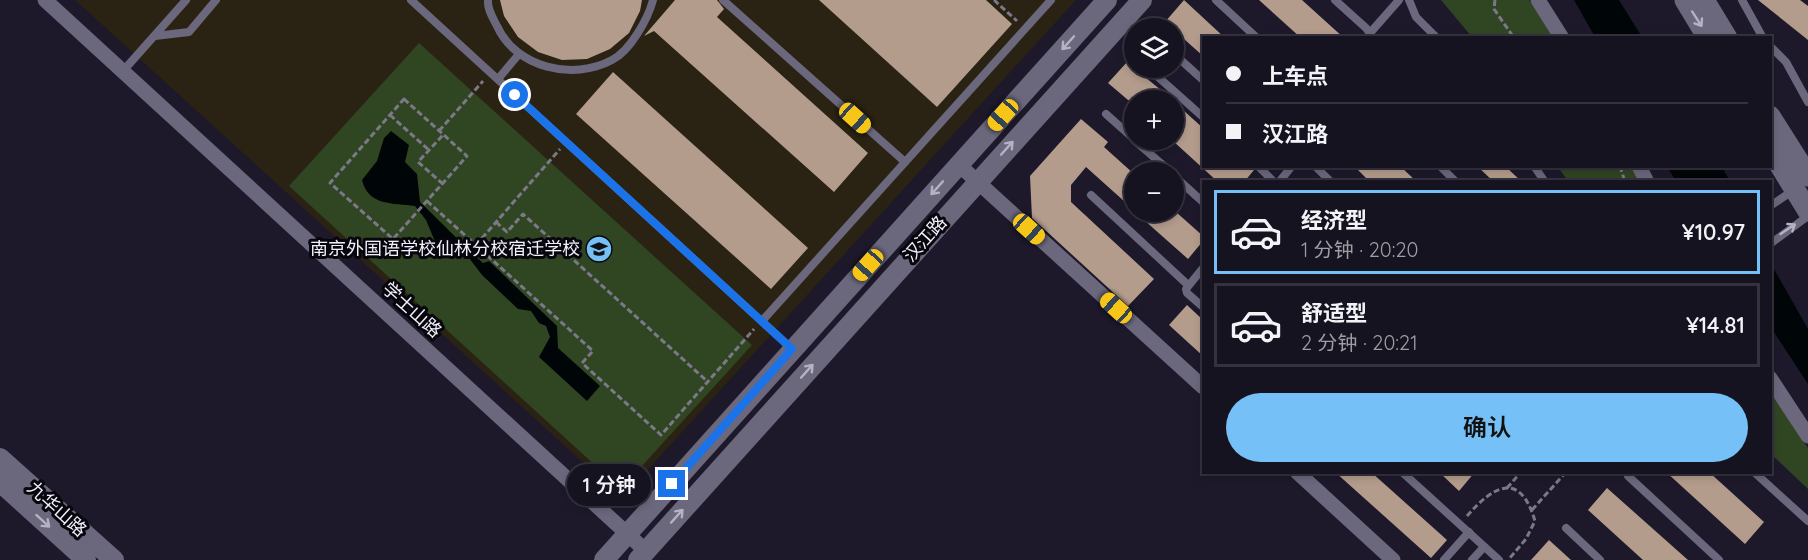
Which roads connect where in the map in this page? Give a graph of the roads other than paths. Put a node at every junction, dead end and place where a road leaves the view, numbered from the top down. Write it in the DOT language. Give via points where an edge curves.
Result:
graph roads {
  1 [pos="45,0"];
  2 [pos="186,0"];
  3 [pos="216,0"];
  4 [pos="411,0"];
  5 [pos="488,0"];
  6 [pos="653,0"];
  7 [pos="723,0"];
  8 [pos="1051,0"];
  9 [pos="1107,0"];
  10 [pos="1142,0"];
  11 [pos="1216,0"];
  12 [pos="1335,0"];
  13 [pos="1399,0"];
  14 [pos="1409,0"];
  15 [pos="1538,0"];
  16 [pos="1685,0"];
  17 [pos="1704,0"];
  18 [pos="1742,0"];
  19 [pos="1372,35"];
  20 [pos="154,36"];
  21 [pos="1255,36"];
  22 [pos="1435,36"];
  23 [pos="1561,36"];
  24 [pos="1707,36"];
  25 [pos="1725,36"];
  26 [pos="1762,36"];
  27 [pos="1772,48"];
  28 [pos="519,54"];
  29 [pos="1184,63"];
  30 [pos="123,71"];
  31 [pos="1159,78"];
  32 [pos="498,79"];
  33 [pos="1202,79"];
  34 [pos="1808,102"];
  35 [pos="1106,114"];
  36 [pos="1202,116"];
  37 [pos="1772,120"];
  38 [pos="1124,130"];
  39 [pos="1146,150"];
  40 [pos="1772,151"];
  41 [pos="905,162"];
  42 [pos="1159,162"];
  43 [pos="958,164"];
  44 [pos="1260,168"];
  45 [pos="1290,168"];
  46 [pos="1317,168"];
  47 [pos="1442,168"];
  48 [pos="1800,172"];
  49 [pos="1272,180"];
  50 [pos="1281,180"];
  51 [pos="1329,180"];
  52 [pos="1454,180"];
  53 [pos="977,182"];
  54 [pos="1184,185"];
  55 [pos="1091,195"];
  56 [pos="1202,201"];
  57 [pos="1772,204"];
  58 [pos="1808,210"];
  59 [pos="1808,216"];
  60 [pos="1772,243"];
  61 [pos="1202,269"];
  62 [pos="1188,285"];
  63 [pos="1202,306"];
  64 [pos="762,321"];
  65 [pos="792,349"];
  66 [pos="1772,381"];
  67 [pos="1202,386"];
  68 [pos="1808,436"];
  69 [pos="0,458"];
  70 [pos="1299,474"];
  71 [pos="1404,474"];
  72 [pos="1756,474"];
  73 [pos="1628,477"];
  74 [pos="0,482"];
  75 [pos="1808,521"];
  76 [pos="1566,528"];
  77 [pos="1468,532"];
  78 [pos="628,534"];
  79 [pos="1484,547"];
  80 [pos="642,555"];
  81 [pos="86,560"];
  82 [pos="114,560"];
  83 [pos="604,560"];
  84 [pos="1393,560"];
  85 [pos="1444,560"];
  86 [pos="1472,560"];
  87 [pos="1499,560"];
  88 [pos="1600,560"];
  89 [pos="1719,560"];
  1 -- 30 [label="street, 学士山路"];
  2 -- 20 [label="lane"];
  3 -- 20 [label="lane" via="189,32"];
  4 -- 32 [label="lane"];
  5 -- 28 [label="lane" via="501,35"];
  6 -- 28 [label="lane" via="639,32 614,60 587,70 564,70 540,65"];
  7 -- 41 [label="lane"];
  8 -- 41 [label="lane"];
  9 -- 43 [label="street, 汉江路, one-way"];
  53 -- 10 [label="street, 汉江路, one-way"];
  11 -- 21 [label="lane"];
  12 -- 19 [label="lane"];
  13 -- 19 [label="lane"];
  14 -- 22 [label="lane" via="1416,17"];
  15 -- 23 [label="street"];
  16 -- 24 [label="main road, one-way"];
  17 -- 25 [label="main road"];
  18 -- 26 [label="lane"];
  20 -- 30 [label="lane"];
  27 -- 34 [label="lane" via="1786,62"];
  28 -- 32 [label="lane"];
  29 -- 33 [label="lane"];
  30 -- 78 [label="street, 学士山路"];
  31 -- 36 [label="lane"];
  32 -- 64 [label="lane"];
  35 -- 38 [label="lane"];
  37 -- 48 [label="main road"];
  39 -- 42 [label="lane"];
  40 -- 48 [label="main road"];
  41 -- 64 [label="lane"];
  43 -- 53 [label="street"];
  43 -- 65 [label="street, 汉江路, one-way"];
  44 -- 49 [label="lane"];
  45 -- 50 [label="lane"];
  46 -- 51 [label="lane"];
  47 -- 52 [label="lane"];
  48 -- 57 [label="lane"];
  48 -- 58 [label="main road"];
  53 -- 67 [label="street"];
  80 -- 53 [label="street, 汉江路, one-way"];
  54 -- 56 [label="lane"];
  55 -- 62 [label="lane"];
  60 -- 59 [label="lane, one-way"];
  61 -- 62 [label="lane"];
  62 -- 63 [label="lane" via="1187,293"];
  64 -- 65 [label="lane"];
  65 -- 78 [label="street, 汉江路"];
  66 -- 68 [label="street"];
  69 -- 82 [label="street, 九华山路"];
  70 -- 84 [label="street"];
  71 -- 77 [label="lane"];
  72 -- 75 [label="lane"];
  73 -- 89 [label="lane"];
  74 -- 81 [label="street, 九华山路, one-way"];
  76 -- 88 [label="lane"];
  77 -- 79 [label="lane"];
  77 -- 85 [label="lane"];
  78 -- 80 [label="street, 学士山路"];
  78 -- 83 [label="street, 汉江路"];
  79 -- 86 [label="lane"];
  79 -- 87 [label="lane"];
}
